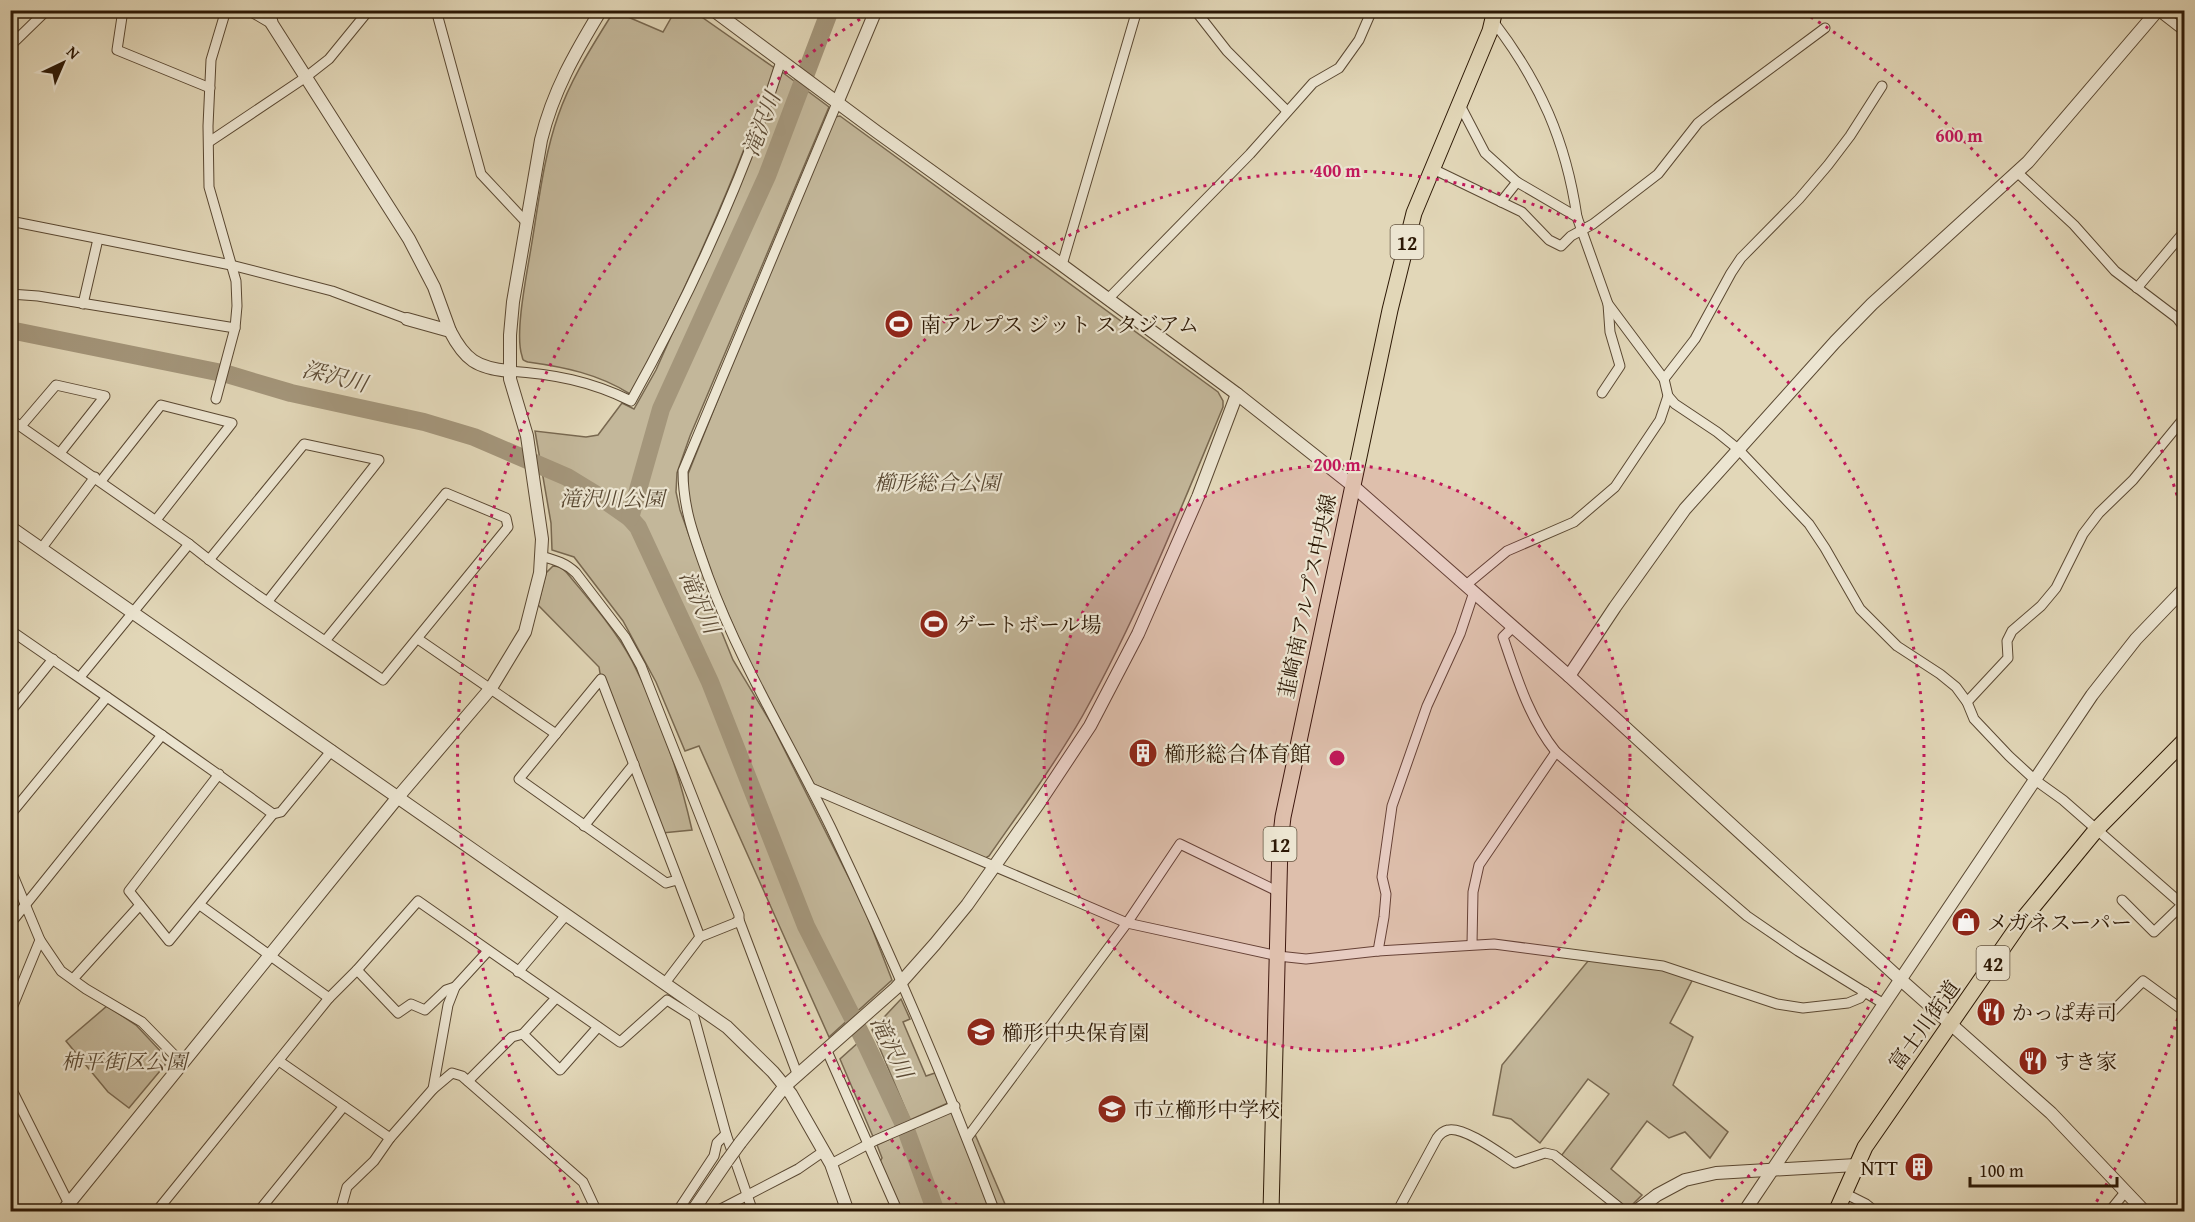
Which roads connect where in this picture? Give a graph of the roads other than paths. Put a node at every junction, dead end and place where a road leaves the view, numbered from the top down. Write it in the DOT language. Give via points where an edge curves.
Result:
graph roads {
  1 [pos="47,10"];
  2 [pos="123,10"];
  3 [pos="226,10"];
  4 [pos="248,10"];
  5 [pos="268,10"];
  6 [pos="369,10"];
  7 [pos="436,10"];
  8 [pos="602,10"];
  9 [pos="713,10"];
  10 [pos="876,10"];
  11 [pos="1137,10"];
  12 [pos="1195,10"];
  13 [pos="1372,10"];
  14 [pos="2157,11"];
  15 [pos="1494,16"];
  16 [pos="272,24"];
  17 [pos="1825,28"];
  18 [pos="2184,31"];
  19 [pos="10,46"];
  20 [pos="783,63"];
  21 [pos="306,77"];
  22 [pos="1882,86"];
  23 [pos="210,88"];
  24 [pos="834,101"];
  25 [pos="1460,105"];
  26 [pos="1287,111"];
  27 [pos="209,142"];
  28 [pos="1433,170"];
  29 [pos="2018,173"];
  30 [pos="1517,182"];
  31 [pos="1501,202"];
  32 [pos="1578,217"];
  33 [pos="10,221"];
  34 [pos="526,222"];
  35 [pos="1582,230"];
  36 [pos="2184,232"];
  37 [pos="98,239"];
  38 [pos="231,265"];
  39 [pos="1062,265"];
  40 [pos="2137,288"];
  41 [pos="10,294"];
  42 [pos="1108,299"];
  43 [pos="83,304"];
  44 [pos="1608,304"];
  45 [pos="407,319"];
  46 [pos="2184,327"];
  47 [pos="235,328"];
  48 [pos="450,332"];
  49 [pos="509,371"];
  50 [pos="1664,379"];
  51 [pos="1602,393"];
  52 [pos="1238,394"];
  53 [pos="1668,396"];
  54 [pos="216,399"];
  55 [pos="2184,418"];
  56 [pos="10,419"];
  57 [pos="21,426"];
  58 [pos="1738,449"];
  59 [pos="60,453"];
  60 [pos="98,479"];
  61 [pos="1352,485"];
  62 [pos="156,520"];
  63 [pos="10,527"];
  64 [pos="189,544"];
  65 [pos="41,549"];
  66 [pos="541,556"];
  67 [pos="209,560"];
  68 [pos="1470,589"];
  69 [pos="2184,589"];
  70 [pos="268,601"];
  71 [pos="134,613"];
  72 [pos="1513,627"];
  73 [pos="10,630"];
  74 [pos="418,639"];
  75 [pos="325,641"];
  76 [pos="53,659"];
  77 [pos="1569,676"];
  78 [pos="80,677"];
  79 [pos="491,688"];
  80 [pos="107,697"];
  81 [pos="1968,702"];
  82 [pos="10,712"];
  83 [pos="556,734"];
  84 [pos="162,735"];
  85 [pos="2184,741"];
  86 [pos="332,750"];
  87 [pos="1556,752"];
  88 [pos="634,764"];
  89 [pos="219,774"];
  90 [pos="2035,780"];
  91 [pos="811,788"];
  92 [pos="398,797"];
  93 [pos="273,814"];
  94 [pos="10,815"];
  95 [pos="584,825"];
  96 [pos="2096,830"];
  97 [pos="994,867"];
  98 [pos="10,868"];
  99 [pos="677,880"];
  100 [pos="1279,892"];
  101 [pos="2122,900"];
  102 [pos="26,905"];
  103 [pos="140,905"];
  104 [pos="200,905"];
  105 [pos="2183,905"];
  106 [pos="566,915"];
  107 [pos="739,920"];
  108 [pos="1127,923"];
  109 [pos="10,924"];
  110 [pos="700,938"];
  111 [pos="40,940"];
  112 [pos="1472,944"];
  113 [pos="488,951"];
  114 [pos="1378,951"];
  115 [pos="270,955"];
  116 [pos="1278,956"];
  117 [pos="357,970"];
  118 [pos="518,972"];
  119 [pos="73,979"];
  120 [pos="1901,980"];
  121 [pos="665,983"];
  122 [pos="899,985"];
  123 [pos="454,987"];
  124 [pos="1865,992"];
  125 [pos="329,998"];
  126 [pos="556,998"];
  127 [pos="1884,1004"];
  128 [pos="2113,1011"];
  129 [pos="2184,1011"];
  130 [pos="10,1013"];
  131 [pos="1951,1024"];
  132 [pos="598,1027"];
  133 [pos="523,1034"];
  134 [pos="830,1048"];
  135 [pos="279,1061"];
  136 [pos="182,1063"];
  137 [pos="798,1076"];
  138 [pos="468,1081"];
  139 [pos="10,1086"];
  140 [pos="785,1086"];
  141 [pos="433,1089"];
  142 [pos="344,1106"];
  143 [pos="955,1106"];
  144 [pos="726,1134"];
  145 [pos="390,1138"];
  146 [pos="967,1138"];
  147 [pos="872,1143"];
  148 [pos="824,1151"];
  149 [pos="831,1164"];
  150 [pos="1856,1165"];
  151 [pos="1772,1170"];
  152 [pos="2126,1191"];
  153 [pos="1844,1193"];
  154 [pos="748,1194"];
  155 [pos="68,1209"];
  156 [pos="156,1212"];
  157 [pos="258,1212"];
  158 [pos="340,1212"];
  159 [pos="597,1212"];
  160 [pos="677,1212"];
  161 [pos="692,1212"];
  162 [pos="715,1212"];
  163 [pos="753,1212"];
  164 [pos="848,1212"];
  165 [pos="898,1212"];
  166 [pos="995,1212"];
  167 [pos="1271,1212"];
  168 [pos="1397,1212"];
  169 [pos="1625,1212"];
  170 [pos="1635,1212"];
  171 [pos="1744,1212"];
  172 [pos="1836,1212"];
  173 [pos="1876,1212"];
  174 [pos="2109,1212"];
  175 [pos="2145,1212"];
  1 -- 19 [label="street"];
  2 -- 23 [label="street" via="117,50"];
  3 -- 23 [label="street" via="211,60"];
  4 -- 16 [label="street"];
  5 -- 16 [label="street"];
  6 -- 21 [label="street" via="329,59"];
  7 -- 34 [label="street" via="481,174"];
  8 -- 34 [label="street" via="557,88 540,140"];
  9 -- 20 [label="street"];
  10 -- 24 [label="street"];
  11 -- 39 [label="street"];
  12 -- 26 [label="street" via="1227,51"];
  13 -- 26 [label="street" via="1359,40 1339,68 1313,83"];
  14 -- 18 [label="street"];
  14 -- 29 [label="street"];
  15 -- 25 [label="main road, 韮崎南アルプス中央線 / 12"];
  15 -- 32 [label="street" via="1552,118"];
  16 -- 21 [label="street"];
  17 -- 35 [label="street" via="1716,108 1698,123 1658,174"];
  20 -- 24 [label="street"];
  20 -- 49 [label="street" via="734,186 660,348 631,401 561,376"];
  21 -- 27 [label="street"];
  21 -- 48 [label="street" via="409,239 434,287"];
  22 -- 50 [label="street" via="1828,165 1741,258 1695,339"];
  23 -- 27 [label="street"];
  24 -- 39 [label="street"];
  24 -- 91 [label="street" via="683,471 687,516 718,603"];
  25 -- 28 [label="main road, 韮崎南アルプス中央線 / 12"];
  25 -- 30 [label="street" via="1485,153"];
  26 -- 42 [label="street"];
  27 -- 38 [label="street" via="209,187"];
  28 -- 31 [label="street"];
  28 -- 61 [label="main road, 韮崎南アルプス中央線 / 12" via="1414,213"];
  29 -- 40 [label="street" via="2074,225 2115,271"];
  29 -- 58 [label="street" via="1872,304"];
  30 -- 31 [label="street"];
  30 -- 32 [label="street"];
  31 -- 35 [label="street" via="1522,212 1549,240 1561,246"];
  32 -- 35 [label="street"];
  33 -- 37 [label="street"];
  34 -- 49 [label="street" via="513,302"];
  35 -- 44 [label="street"];
  36 -- 40 [label="street"];
  37 -- 38 [label="street"];
  37 -- 43 [label="street"];
  38 -- 45 [label="street" via="332,291"];
  38 -- 47 [label="street" via="236,280"];
  39 -- 42 [label="street"];
  40 -- 46 [label="street"];
  41 -- 43 [label="street"];
  42 -- 52 [label="street"];
  43 -- 47 [label="street"];
  44 -- 50 [label="street"];
  44 -- 51 [label="street" via="1610,332 1620,366"];
  45 -- 48 [label="street"];
  47 -- 54 [label="street"];
  48 -- 49 [label="street" via="477,364"];
  49 -- 66 [label="street" via="525,428 542,538"];
  50 -- 53 [label="street"];
  52 -- 61 [label="street"];
  52 -- 97 [label="street" via="1138,634 1090,726"];
  53 -- 58 [label="street"];
  53 -- 68 [label="street" via="1660,420 1615,487 1574,522 1507,551"];
  55 -- 81 [label="street" via="2083,534 2056,588 2012,631 2007,641 2008,658"];
  56 -- 57 [label="street"];
  57 -- 59 [label="street"];
  57 -- 59 [label="street" via="56,385 105,396"];
  58 -- 77 [label="street" via="1685,508"];
  58 -- 81 [label="street" via="1809,524 1860,609 1897,646 1940,674"];
  59 -- 60 [label="street"];
  60 -- 62 [label="street"];
  60 -- 62 [label="street" via="160,405 232,423"];
  60 -- 65 [label="street"];
  61 -- 68 [label="street"];
  61 -- 100 [label="main road, 韮崎南アルプス中央線 / 12" via="1283,817"];
  62 -- 64 [label="street"];
  63 -- 65 [label="street"];
  64 -- 67 [label="street"];
  64 -- 71 [label="street"];
  65 -- 71 [label="street"];
  66 -- 79 [label="street" via="525,632"];
  66 -- 107 [label="street" via="563,563 576,573 625,637 641,666"];
  67 -- 70 [label="street"];
  67 -- 70 [label="street" via="304,444 379,460"];
  68 -- 72 [label="street"];
  68 -- 114 [label="street" via="1460,634 1427,706 1392,806 1382,878 1386,894"];
  69 -- 90 [label="street" via="2115,665"];
  70 -- 75 [label="street"];
  71 -- 78 [label="street"];
  71 -- 86 [label="street"];
  72 -- 77 [label="street"];
  72 -- 87 [label="street" via="1503,637 1528,708"];
  73 -- 76 [label="street"];
  74 -- 75 [label="street" via="383,680"];
  74 -- 75 [label="street" via="508,527 506,518 446,493"];
  74 -- 79 [label="street"];
  76 -- 78 [label="street"];
  76 -- 82 [label="street"];
  77 -- 120 [label="street"];
  78 -- 80 [label="street"];
  79 -- 83 [label="street"];
  79 -- 92 [label="street"];
  80 -- 84 [label="street"];
  80 -- 94 [label="street"];
  81 -- 90 [label="street" via="1974,719 1986,734"];
  83 -- 88 [label="street" via="601,679"];
  83 -- 95 [label="street" via="519,779"];
  84 -- 89 [label="street"];
  84 -- 102 [label="street"];
  85 -- 96 [label="main road, 富士川街道 / 42"];
  86 -- 92 [label="street"];
  86 -- 93 [label="street" via="281,812"];
  87 -- 112 [label="street" via="1479,866 1473,892"];
  87 -- 124 [label="street" via="1747,916"];
  88 -- 95 [label="street"];
  88 -- 99 [label="street"];
  89 -- 93 [label="street"];
  89 -- 103 [label="street" via="129,891"];
  90 -- 96 [label="street"];
  90 -- 120 [label="street"];
  91 -- 97 [label="street"];
  91 -- 122 [label="street" via="872,915"];
  92 -- 106 [label="street"];
  92 -- 115 [label="street"];
  93 -- 104 [label="street"];
  95 -- 99 [label="street" via="666,883"];
  96 -- 105 [label="street"];
  96 -- 131 [label="main road, 富士川街道 / 42" via="2023,920"];
  97 -- 108 [label="street"];
  97 -- 122 [label="street"];
  98 -- 102 [label="street"];
  99 -- 110 [label="street"];
  100 -- 108 [label="street" via="1180,844"];
  100 -- 116 [label="main road, 韮崎南アルプス中央線 / 12"];
  101 -- 105 [label="street" via="2154,932"];
  102 -- 109 [label="street"];
  102 -- 111 [label="street"];
  103 -- 104 [label="street" via="169,941"];
  103 -- 119 [label="street"];
  104 -- 115 [label="street"];
  106 -- 118 [label="street"];
  106 -- 121 [label="street"];
  107 -- 110 [label="street"];
  107 -- 137 [label="street"];
  108 -- 116 [label="street"];
  108 -- 146 [label="street"];
  110 -- 121 [label="street"];
  111 -- 119 [label="street" via="61,971"];
  111 -- 130 [label="street"];
  112 -- 114 [label="street"];
  112 -- 124 [label="street" via="1664,966 1777,1005 1838,1005 1860,998"];
  113 -- 117 [label="street" via="418,901"];
  113 -- 118 [label="street"];
  113 -- 123 [label="street"];
  114 -- 116 [label="street" via="1305,959"];
  115 -- 125 [label="street"];
  115 -- 136 [label="street"];
  116 -- 167 [label="main road, 韮崎南アルプス中央線 / 12"];
  117 -- 123 [label="street" via="398,1013 411,1004 425,1010"];
  117 -- 125 [label="street"];
  118 -- 126 [label="street"];
  119 -- 136 [label="street" via="142,1022"];
  120 -- 127 [label="street"];
  120 -- 131 [label="street"];
  121 -- 140 [label="street" via="727,1027"];
  122 -- 134 [label="street"];
  122 -- 143 [label="street"];
  123 -- 141 [label="street"];
  124 -- 127 [label="street"];
  125 -- 135 [label="street"];
  126 -- 132 [label="street"];
  126 -- 133 [label="street"];
  127 -- 151 [label="street"];
  128 -- 129 [label="street" via="2143,981"];
  131 -- 150 [label="main road, 富士川街道 / 42" via="1865,1146"];
  131 -- 152 [label="street" via="2051,1113"];
  132 -- 133 [label="street" via="560,1070"];
  132 -- 144 [label="street" via="620,1042 667,1000 694,1017"];
  133 -- 138 [label="street" via="512,1037"];
  134 -- 137 [label="street"];
  134 -- 147 [label="street"];
  135 -- 142 [label="street"];
  135 -- 156 [label="street"];
  136 -- 155 [label="street"];
  137 -- 140 [label="street"];
  138 -- 141 [label="street" via="452,1073"];
  138 -- 159 [label="street" via="583,1182"];
  139 -- 155 [label="street"];
  140 -- 148 [label="street"];
  140 -- 161 [label="street, bridge"];
  141 -- 145 [label="street"];
  142 -- 145 [label="street"];
  142 -- 157 [label="street"];
  143 -- 146 [label="street"];
  143 -- 147 [label="street"];
  144 -- 154 [label="street"];
  144 -- 160 [label="street"];
  145 -- 158 [label="street" via="374,1161 347,1187"];
  146 -- 166 [label="street"];
  147 -- 149 [label="street"];
  147 -- 165 [label="street"];
  148 -- 149 [label="street"];
  148 -- 154 [label="street"];
  149 -- 164 [label="street"];
  150 -- 151 [label="street"];
  150 -- 153 [label="main road, 富士川街道 / 42"];
  151 -- 170 [label="street" via="1716,1173 1685,1180"];
  151 -- 171 [label="street"];
  152 -- 174 [label="street"];
  152 -- 175 [label="street"];
  153 -- 172 [label="main road, 富士川街道 / 42"];
  153 -- 173 [label="street"];
  154 -- 162 [label="street"];
  154 -- 163 [label="street"];
  168 -- 169 [label="street" via="1437,1138 1449,1129 1487,1144 1515,1163 1545,1153 1554,1155"];
}
